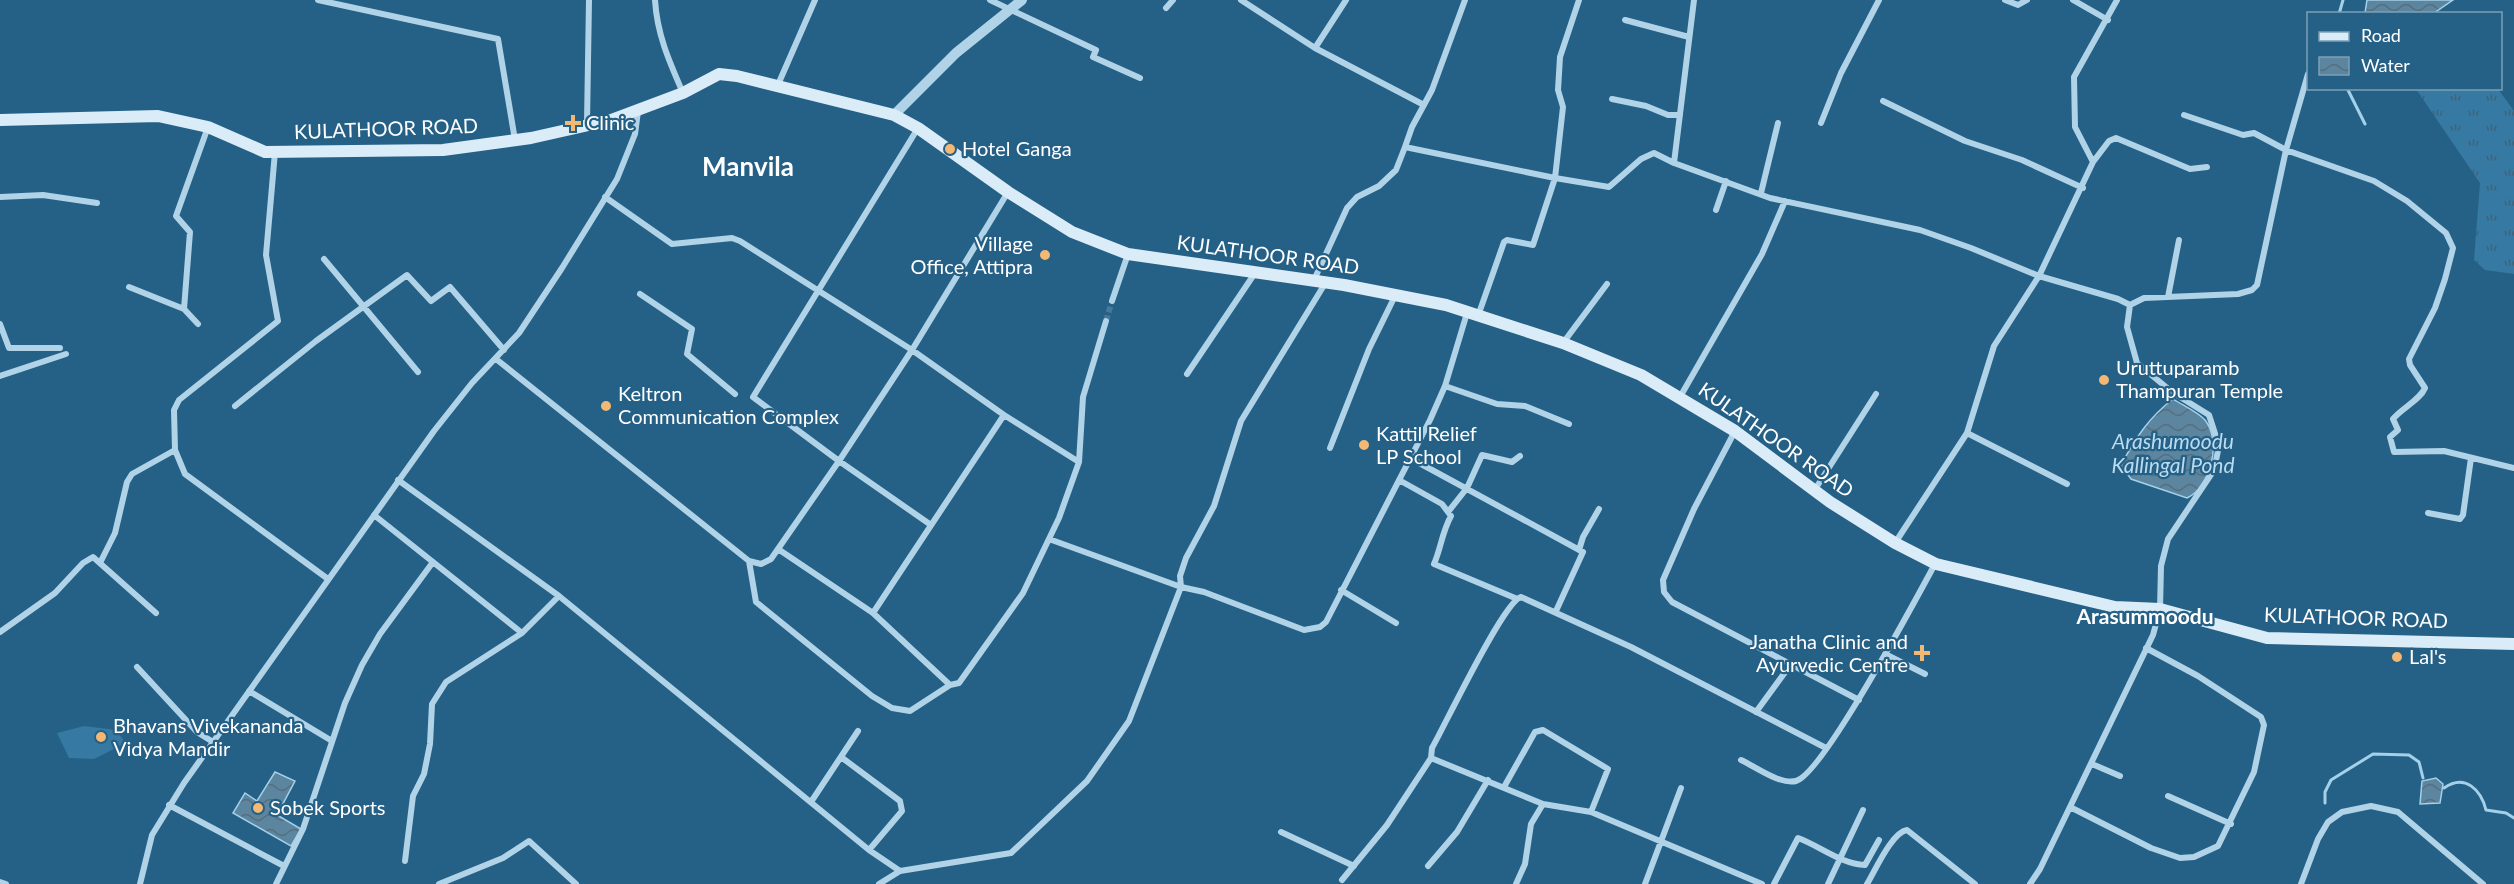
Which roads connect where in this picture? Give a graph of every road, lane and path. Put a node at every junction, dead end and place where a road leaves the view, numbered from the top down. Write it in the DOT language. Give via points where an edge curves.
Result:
graph roads {
  1 [pos="318,0"];
  2 [pos="589,0"];
  3 [pos="655,0"];
  4 [pos="815,0"];
  5 [pos="990,0"];
  6 [pos="1022,0"];
  7 [pos="1173,0"];
  8 [pos="1241,0"];
  9 [pos="1346,0"];
  10 [pos="1465,0"];
  11 [pos="1579,0"];
  12 [pos="1694,0"];
  13 [pos="1879,0"];
  14 [pos="2005,0"];
  15 [pos="2027,0"];
  16 [pos="2073,0"];
  17 [pos="2117,0"];
  18 [pos="1167,8"];
  19 [pos="1011,9"];
  20 [pos="1625,20"];
  21 [pos="2108,20"];
  22 [pos="1689,37"];
  23 [pos="1316,48"];
  24 [pos="2307,77"];
  25 [pos="1140,78"];
  26 [pos="777,87"];
  27 [pos="683,93"];
  28 [pos="1612,99"];
  29 [pos="1883,101"];
  30 [pos="1424,105"];
  31 [pos="638,110"];
  32 [pos="894,115"];
  33 [pos="1680,115"];
  34 [pos="2184,115"];
  35 [pos="0,120"];
  36 [pos="587,123"];
  37 [pos="1778,123"];
  38 [pos="1821,123"];
  39 [pos="208,128"];
  40 [pos="918,128"];
  41 [pos="515,140"];
  42 [pos="1405,147"];
  43 [pos="2286,150"];
  44 [pos="275,152"];
  45 [pos="1674,162"];
  46 [pos="2093,162"];
  47 [pos="2207,167"];
  48 [pos="1555,178"];
  49 [pos="1726,181"];
  50 [pos="2083,188"];
  51 [pos="1008,192"];
  52 [pos="1761,193"];
  53 [pos="0,197"];
  54 [pos="605,197"];
  55 [pos="1785,201"];
  56 [pos="97,203"];
  57 [pos="1716,210"];
  58 [pos="2179,240"];
  59 [pos="1128,254"];
  60 [pos="324,259"];
  61 [pos="1255,272"];
  62 [pos="2039,276"];
  63 [pos="1320,281"];
  64 [pos="1607,284"];
  65 [pos="129,287"];
  66 [pos="819,291"];
  67 [pos="640,294"];
  68 [pos="1395,296"];
  69 [pos="2168,297"];
  70 [pos="1112,301"];
  71 [pos="2130,305"];
  72 [pos="363,307"];
  73 [pos="184,309"];
  74 [pos="1473,314"];
  75 [pos="1106,321"];
  76 [pos="0,324"];
  77 [pos="198,324"];
  78 [pos="1563,343"];
  79 [pos="60,348"];
  80 [pos="504,350"];
  81 [pos="912,350"];
  82 [pos="66,354"];
  83 [pos="496,358"];
  84 [pos="418,372"];
  85 [pos="1187,374"];
  86 [pos="0,376"];
  87 [pos="1445,386"];
  88 [pos="735,394"];
  89 [pos="1875,394"];
  90 [pos="1680,396"];
  91 [pos="235,406"];
  92 [pos="1004,415"];
  93 [pos="1569,424"];
  94 [pos="1735,431"];
  95 [pos="1967,433"];
  96 [pos="1330,448"];
  97 [pos="175,450"];
  98 [pos="1520,456"];
  99 [pos="1410,458"];
  100 [pos="2471,458"];
  101 [pos="839,461"];
  102 [pos="1079,462"];
  103 [pos="2514,468"];
  104 [pos="398,480"];
  105 [pos="1399,480"];
  106 [pos="2067,484"];
  107 [pos="1467,488"];
  108 [pos="1814,491"];
  109 [pos="1599,509"];
  110 [pos="1448,512"];
  111 [pos="2428,513"];
  112 [pos="374,515"];
  113 [pos="931,525"];
  114 [pos="1049,539"];
  115 [pos="1895,543"];
  116 [pos="778,549"];
  117 [pos="1579,550"];
  118 [pos="101,561"];
  119 [pos="749,561"];
  120 [pos="434,562"];
  121 [pos="1936,564"];
  122 [pos="328,579"];
  123 [pos="1181,587"];
  124 [pos="1341,590"];
  125 [pos="559,596"];
  126 [pos="1515,598"];
  127 [pos="2160,609"];
  128 [pos="1556,611"];
  129 [pos="156,613"];
  130 [pos="873,613"];
  131 [pos="1396,623"];
  132 [pos="0,632"];
  133 [pos="522,633"];
  134 [pos="2514,644"];
  135 [pos="2146,648"];
  136 [pos="1885,654"];
  137 [pos="1791,664"];
  138 [pos="137,667"];
  139 [pos="1925,674"];
  140 [pos="950,685"];
  141 [pos="249,691"];
  142 [pos="1859,700"];
  143 [pos="1756,712"];
  144 [pos="858,731"];
  145 [pos="332,741"];
  146 [pos="213,742"];
  147 [pos="1826,748"];
  148 [pos="841,756"];
  149 [pos="1431,758"];
  150 [pos="1741,760"];
  151 [pos="2092,764"];
  152 [pos="2120,776"];
  153 [pos="1488,780"];
  154 [pos="1504,787"];
  155 [pos="1681,788"];
  156 [pos="2168,796"];
  157 [pos="811,802"];
  158 [pos="1543,804"];
  159 [pos="169,805"];
  160 [pos="2070,807"];
  161 [pos="1863,810"];
  162 [pos="1591,812"];
  163 [pos="2231,824"];
  164 [pos="1281,832"];
  165 [pos="1659,840"];
  166 [pos="1879,840"];
  167 [pos="869,850"];
  168 [pos="1841,859"];
  169 [pos="405,861"];
  170 [pos="284,866"];
  171 [pos="1354,866"];
  172 [pos="1428,866"];
  173 [pos="900,871"];
  174 [pos="1342,880"];
  175 [pos="0,882"];
  176 [pos="6,884"];
  177 [pos="140,884"];
  178 [pos="276,884"];
  179 [pos="439,884"];
  180 [pos="576,884"];
  181 [pos="879,884"];
  182 [pos="1516,884"];
  183 [pos="1645,884"];
  184 [pos="1762,884"];
  185 [pos="1774,884"];
  186 [pos="1828,884"];
  187 [pos="1867,884"];
  188 [pos="1975,884"];
  189 [pos="2030,884"];
  190 [pos="2301,884"];
  191 [pos="2483,884"];
  1 -- 41 [label="street" via="498,39"];
  2 -- 36 [label="street"];
  3 -- 27 [label="street" via="663,50"];
  4 -- 26 [label="street"];
  5 -- 19 [label="street"];
  6 -- 19 [label="street"];
  7 -- 18 [label="street"];
  8 -- 23 [label="street"];
  9 -- 23 [label="street"];
  10 -- 30 [label="street"];
  11 -- 48 [label="street" via="1558,68 1563,107"];
  12 -- 22 [label="street"];
  13 -- 38 [label="street" via="1841,73"];
  14 -- 15 [label="street" via="2018,5"];
  16 -- 21 [label="street"];
  17 -- 21 [label="street"];
  19 -- 25 [label="street" via="1096,50 1094,57"];
  19 -- 32 [label="street" via="957,53"];
  20 -- 22 [label="street"];
  21 -- 46 [label="street" via="2074,77 2075,127"];
  22 -- 33 [label="street"];
  23 -- 30 [label="street"];
  24 -- 43 [label="street"];
  26 -- 27 [label="main road, KULATHOOR ROAD" via="719,74"];
  26 -- 32 [label="main road, KULATHOOR ROAD"];
  27 -- 31 [label="main road, KULATHOOR ROAD"];
  28 -- 33 [label="street"];
  29 -- 50 [label="street" via="1965,141 2022,159"];
  30 -- 42 [label="street"];
  31 -- 36 [label="main road, KULATHOOR ROAD" via="611,120"];
  31 -- 54 [label="street" via="628,154"];
  32 -- 40 [label="main road, KULATHOOR ROAD"];
  33 -- 45 [label="street"];
  34 -- 43 [label="street" via="2243,135 2250,132"];
  35 -- 39 [label="main road, KULATHOOR ROAD" via="158,116"];
  36 -- 41 [label="main road, KULATHOOR ROAD"];
  37 -- 52 [label="street"];
  39 -- 44 [label="main road, KULATHOOR ROAD" via="248,146"];
  39 -- 73 [label="street" via="176,216 190,232"];
  40 -- 51 [label="main road, KULATHOOR ROAD"];
  40 -- 66 [label="street"];
  41 -- 44 [label="main road, KULATHOOR ROAD" via="443,150"];
  42 -- 48 [label="street"];
  42 -- 63 [label="street" via="1396,170 1347,208"];
  43 -- 69 [label="street" via="2257,285 2238,294"];
  43 -- 100 [label="street" via="2374,180 2407,201 2451,240 2445,279 2435,308 2409,359 2426,388 2393,419 2398,429 2390,437 2394,452 2444,451"];
  44 -- 97 [label="street" via="266,255 278,321 179,400 174,410"];
  45 -- 48 [label="street" via="1654,153 1641,159 1609,187"];
  45 -- 49 [label="street"];
  46 -- 47 [label="street" via="2116,138 2190,170"];
  46 -- 50 [label="street"];
  48 -- 74 [label="street" via="1533,245 1504,242"];
  49 -- 52 [label="street"];
  49 -- 57 [label="street"];
  50 -- 62 [label="street"];
  51 -- 59 [label="main road, KULATHOOR ROAD" via="1072,232"];
  51 -- 81 [label="street"];
  52 -- 55 [label="street"];
  53 -- 56 [label="street" via="43,195"];
  54 -- 66 [label="street" via="672,244 732,238"];
  54 -- 80 [label="street" via="519,333"];
  55 -- 62 [label="street" via="1920,230"];
  55 -- 90 [label="street" via="1762,254"];
  58 -- 69 [label="street"];
  59 -- 61 [label="main road, KULATHOOR ROAD"];
  59 -- 70 [label="street"];
  60 -- 72 [label="street"];
  61 -- 63 [label="main road, KULATHOOR ROAD"];
  61 -- 85 [label="street"];
  62 -- 71 [label="street"];
  62 -- 95 [label="street" via="1994,346"];
  63 -- 68 [label="main road, KULATHOOR ROAD"];
  63 -- 123 [label="street" via="1233,438 1214,506 1186,558"];
  64 -- 78 [label="street"];
  65 -- 73 [label="street"];
  66 -- 81 [label="street"];
  66 -- 101 [label="street" via="753,397"];
  67 -- 88 [label="street" via="692,329 687,354"];
  68 -- 74 [label="main road, KULATHOOR ROAD"];
  68 -- 96 [label="street" via="1369,349"];
  69 -- 71 [label="street" via="2144,298"];
  71 -- 127 [label="street" via="2127,327 2137,363 2209,416 2218,446 2214,470 2168,538 2161,566"];
  72 -- 80 [label="street" via="407,275 431,301 450,287"];
  72 -- 84 [label="street"];
  72 -- 91 [label="street"];
  73 -- 77 [label="street"];
  74 -- 78 [label="main road, KULATHOOR ROAD"];
  74 -- 87 [label="street"];
  75 -- 102 [label="street" via="1083,397"];
  76 -- 79 [label="street" via="9,348"];
  78 -- 90 [label="main road, KULATHOOR ROAD" via="1641,375"];
  80 -- 83 [label="street"];
  81 -- 92 [label="street"];
  81 -- 101 [label="street"];
  82 -- 86 [label="street"];
  83 -- 104 [label="street" via="454,405"];
  83 -- 119 [label="street"];
  87 -- 93 [label="street" via="1497,404 1525,406"];
  87 -- 99 [label="street"];
  89 -- 108 [label="street"];
  90 -- 94 [label="main road, KULATHOOR ROAD"];
  92 -- 102 [label="street"];
  92 -- 113 [label="street"];
  94 -- 108 [label="main road, KULATHOOR ROAD"];
  94 -- 137 [label="street" via="1694,509 1663,580 1664,592 1672,602"];
  95 -- 106 [label="street"];
  95 -- 115 [label="street"];
  97 -- 118 [label="street" via="132,474 115,533"];
  97 -- 122 [label="street" via="185,474 204,491"];
  98 -- 107 [label="street" via="1512,462 1482,455"];
  99 -- 105 [label="street"];
  99 -- 107 [label="street"];
  100 -- 103 [label="street"];
  100 -- 111 [label="street" via="2463,515 2454,519"];
  101 -- 113 [label="street"];
  101 -- 116 [label="street"];
  102 -- 114 [label="street"];
  104 -- 112 [label="street"];
  104 -- 125 [label="street"];
  105 -- 110 [label="street" via="1442,504"];
  105 -- 124 [label="street"];
  107 -- 110 [label="street"];
  107 -- 117 [label="street"];
  108 -- 115 [label="main road, KULATHOOR ROAD"];
  109 -- 117 [label="street"];
  110 -- 126 [label="street" via="1451,516 1434,564"];
  112 -- 120 [label="street"];
  112 -- 122 [label="street"];
  113 -- 130 [label="street"];
  114 -- 123 [label="street"];
  114 -- 140 [label="street" via="1023,593 959,683"];
  115 -- 121 [label="main road, KULATHOOR ROAD"];
  116 -- 119 [label="street" via="761,564"];
  116 -- 130 [label="street"];
  117 -- 128 [label="street" via="1583,552"];
  118 -- 129 [label="street"];
  118 -- 132 [label="street" via="89,557 56,593"];
  119 -- 140 [label="street" via="756,602 872,696 892,708 910,711"];
  120 -- 133 [label="street"];
  120 -- 145 [label="street" via="380,634 362,665"];
  121 -- 127 [label="main road, KULATHOOR ROAD" via="2115,607"];
  121 -- 136 [label="street"];
  122 -- 141 [label="street"];
  123 -- 124 [label="street" via="1304,630 1326,622"];
  123 -- 173 [label="street" via="1129,721 1088,781 1011,853"];
  124 -- 131 [label="street"];
  125 -- 133 [label="street"];
  125 -- 157 [label="street"];
  126 -- 128 [label="street" via="1529,599"];
  126 -- 149 [label="street" via="1432,748"];
  127 -- 134 [label="main road, KULATHOOR ROAD" via="2267,638"];
  127 -- 135 [label="street"];
  128 -- 143 [label="street"];
  130 -- 140 [label="street"];
  133 -- 169 [label="street" via="446,682 432,704 430,745 408,820"];
  135 -- 151 [label="street"];
  135 -- 163 [label="street" via="2262,717 2264,725 2254,772"];
  136 -- 139 [label="street"];
  136 -- 142 [label="street"];
  137 -- 142 [label="street"];
  137 -- 143 [label="street"];
  138 -- 146 [label="street" via="197,732"];
  141 -- 145 [label="street"];
  141 -- 146 [label="street"];
  142 -- 147 [label="street"];
  143 -- 147 [label="street"];
  144 -- 148 [label="street"];
  145 -- 170 [label="street" via="303,830"];
  146 -- 159 [label="street"];
  147 -- 150 [label="street" via="1795,781 1781,779"];
  148 -- 157 [label="street"];
  148 -- 167 [label="street" via="902,806"];
  149 -- 153 [label="street"];
  149 -- 171 [label="street" via="1387,825"];
  151 -- 152 [label="street"];
  151 -- 160 [label="street"];
  153 -- 154 [label="street"];
  153 -- 172 [label="street" via="1457,832"];
  154 -- 158 [label="street"];
  154 -- 162 [label="street" via="1535,732 1543,730 1606,766 1608,773"];
  155 -- 165 [label="street"];
  156 -- 163 [label="street"];
  157 -- 167 [label="street"];
  158 -- 162 [label="street"];
  158 -- 182 [label="street" via="1531,824 1525,864"];
  159 -- 170 [label="street"];
  159 -- 177 [label="street" via="152,835"];
  160 -- 163 [label="street" via="2151,848 2188,859 2218,846"];
  160 -- 189 [label="street"];
  161 -- 168 [label="street"];
  162 -- 165 [label="street"];
  164 -- 171 [label="street"];
  165 -- 183 [label="street"];
  165 -- 184 [label="street"];
  166 -- 168 [label="street" via="1865,865"];
  167 -- 173 [label="street"];
  168 -- 185 [label="street" via="1798,838"];
  168 -- 186 [label="street"];
  170 -- 178 [label="street"];
  171 -- 174 [label="street"];
  173 -- 181 [label="street"];
  175 -- 176 [label="street"];
  179 -- 180 [label="street" via="503,858 529,841"];
  187 -- 188 [label="street" via="1894,837 1906,830"];
  190 -- 191 [label="street" via="2328,822 2342,812 2371,806 2398,812"];
}
